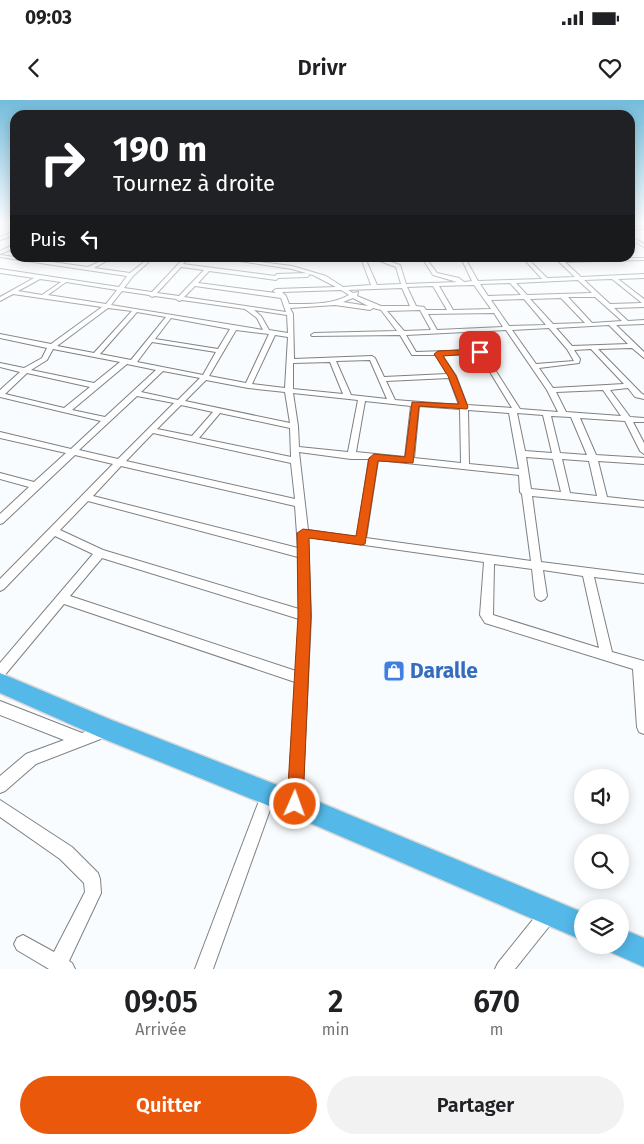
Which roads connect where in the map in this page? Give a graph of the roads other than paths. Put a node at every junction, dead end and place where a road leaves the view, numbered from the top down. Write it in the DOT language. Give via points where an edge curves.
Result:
graph roads {
  1 [pos="64,265"];
  2 [pos="97,265"];
  3 [pos="143,265"];
  4 [pos="180,265"];
  5 [pos="276,265"];
  6 [pos="280,265"];
  7 [pos="366,265"];
  8 [pos="394,265"];
  9 [pos="429,265"];
  10 [pos="467,265"];
  11 [pos="531,265"];
  12 [pos="565,265"];
  13 [pos="76,266"];
  14 [pos="398,266"];
  15 [pos="18,268"];
  16 [pos="90,268"];
  17 [pos="208,269"];
  18 [pos="0,271"];
  19 [pos="10,272"];
  20 [pos="236,272"];
  21 [pos="435,274"];
  22 [pos="131,275"];
  23 [pos="318,275"];
  24 [pos="644,276"];
  25 [pos="0,277"];
  26 [pos="39,277"];
  27 [pos="230,277"];
  28 [pos="276,277"];
  29 [pos="577,277"];
  30 [pos="544,278"];
  31 [pos="614,278"];
  32 [pos="475,280"];
  33 [pos="65,281"];
  34 [pos="223,282"];
  35 [pos="333,282"];
  36 [pos="512,282"];
  37 [pos="194,284"];
  38 [pos="463,284"];
  39 [pos="418,286"];
  40 [pos="436,286"];
  41 [pos="217,287"];
  42 [pos="404,287"];
  43 [pos="367,288"];
  44 [pos="375,288"];
  45 [pos="343,289"];
  46 [pos="360,289"];
  47 [pos="121,290"];
  48 [pos="276,290"];
  49 [pos="13,292"];
  50 [pos="152,295"];
  51 [pos="597,295"];
  52 [pos="283,296"];
  53 [pos="352,296"];
  54 [pos="563,296"];
  55 [pos="42,297"];
  56 [pos="527,297"];
  57 [pos="487,298"];
  58 [pos="0,299"];
  59 [pos="179,299"];
  60 [pos="335,303"];
  61 [pos="644,304"];
  62 [pos="107,306"];
  63 [pos="287,306"];
  64 [pos="609,306"];
  65 [pos="247,308"];
  66 [pos="380,308"];
  67 [pos="414,308"];
  68 [pos="136,310"];
  69 [pos="451,311"];
  70 [pos="495,311"];
  71 [pos="279,312"];
  72 [pos="425,312"];
  73 [pos="290,314"];
  74 [pos="168,317"];
  75 [pos="260,318"];
  76 [pos="644,322"];
  77 [pos="627,323"];
  78 [pos="590,324"];
  79 [pos="611,324"];
  80 [pos="552,326"];
  81 [pos="234,328"];
  82 [pos="507,328"];
  83 [pos="467,330"];
  84 [pos="436,332"];
  85 [pos="270,333"];
  86 [pos="402,333"];
  87 [pos="291,335"];
  88 [pos="314,335"];
  89 [pos="2,338"];
  90 [pos="151,340"];
  91 [pos="634,346"];
  92 [pos="52,347"];
  93 [pos="592,347"];
  94 [pos="570,348"];
  95 [pos="220,351"];
  96 [pos="480,352"];
  97 [pos="438,354"];
  98 [pos="95,356"];
  99 [pos="644,356"];
  100 [pos="332,359"];
  101 [pos="289,361"];
  102 [pos="128,362"];
  103 [pos="0,365"];
  104 [pos="534,366"];
  105 [pos="161,369"];
  106 [pos="26,370"];
  107 [pos="452,376"];
  108 [pos="205,377"];
  109 [pos="383,379"];
  110 [pos="96,386"];
  111 [pos="248,386"];
  112 [pos="629,386"];
  113 [pos="605,388"];
  114 [pos="551,390"];
  115 [pos="289,391"];
  116 [pos="135,393"];
  117 [pos="0,395"];
  118 [pos="348,397"];
  119 [pos="644,397"];
  120 [pos="362,399"];
  121 [pos="392,402"];
  122 [pos="178,403"];
  123 [pos="415,404"];
  124 [pos="464,407"];
  125 [pos="514,410"];
  126 [pos="65,411"];
  127 [pos="218,411"];
  128 [pos="546,412"];
  129 [pos="563,413"];
  130 [pos="574,414"];
  131 [pos="106,420"];
  132 [pos="628,420"];
  133 [pos="644,420"];
  134 [pos="294,426"];
  135 [pos="151,430"];
  136 [pos="0,434"];
  137 [pos="194,439"];
  138 [pos="294,449"];
  139 [pos="73,451"];
  140 [pos="644,452"];
  141 [pos="521,454"];
  142 [pos="351,456"];
  143 [pos="557,457"];
  144 [pos="374,458"];
  145 [pos="593,459"];
  146 [pos="295,461"];
  147 [pos="409,461"];
  148 [pos="644,461"];
  149 [pos="120,462"];
  150 [pos="464,467"];
  151 [pos="522,472"];
  152 [pos="0,476"];
  153 [pos="36,486"];
  154 [pos="525,492"];
  155 [pos="566,496"];
  156 [pos="86,497"];
  157 [pos="603,500"];
  158 [pos="300,504"];
  159 [pos="644,504"];
  160 [pos="0,520"];
  161 [pos="53,531"];
  162 [pos="303,533"];
  163 [pos="361,541"];
  164 [pos="100,553"];
  165 [pos="304,554"];
  166 [pos="489,559"];
  167 [pos="537,566"];
  168 [pos="587,571"];
  169 [pos="2,581"];
  170 [pos="643,581"];
  171 [pos="541,596"];
  172 [pos="62,598"];
  173 [pos="305,616"];
  174 [pos="607,655"];
  175 [pos="642,666"];
  176 [pos="0,672"];
  177 [pos="300,678"];
  178 [pos="0,683"];
  179 [pos="0,708"];
  180 [pos="644,727"];
  181 [pos="107,730"];
  182 [pos="82,740"];
  183 [pos="0,786"];
  184 [pos="269,794"];
  185 [pos="295,804"];
  186 [pos="0,808"];
  187 [pos="549,912"];
  188 [pos="574,923"];
  189 [pos="23,944"];
  190 [pos="629,946"];
  191 [pos="644,952"];
  192 [pos="62,967"];
  193 [pos="204,969"];
  194 [pos="504,969"];
  1 -- 13 [label="street"];
  2 -- 16 [label="street"];
  3 -- 22 [label="street"];
  4 -- 17 [label="street"];
  4 -- 50 [label="street"];
  5 -- 6 [label="street"];
  6 -- 23 [label="street"];
  6 -- 28 [label="street"];
  7 -- 44 [label="street"];
  8 -- 14 [label="street"];
  9 -- 21 [label="street"];
  10 -- 32 [label="street"];
  11 -- 30 [label="street"];
  12 -- 29 [label="street"];
  13 -- 16 [label="street"];
  14 -- 42 [label="street"];
  15 -- 19 [label="street"];
  16 -- 22 [label="street"];
  17 -- 20 [label="street"];
  17 -- 37 [label="street"];
  18 -- 19 [label="street"];
  19 -- 25 [label="street"];
  19 -- 26 [label="street"];
  20 -- 27 [label="street"];
  20 -- 28 [label="street"];
  21 -- 38 [label="street" via="458,279"];
  21 -- 39 [label="street" via="432,281"];
  22 -- 47 [label="street"];
  23 -- 28 [label="street"];
  23 -- 35 [label="street"];
  24 -- 31 [label="street"];
  26 -- 33 [label="street"];
  26 -- 49 [label="street"];
  28 -- 48 [label="street"];
  29 -- 30 [label="street"];
  29 -- 31 [label="street"];
  29 -- 51 [label="street"];
  30 -- 32 [label="street"];
  30 -- 36 [label="street"];
  31 -- 61 [label="street"];
  32 -- 36 [label="street"];
  32 -- 38 [label="street"];
  32 -- 57 [label="street"];
  33 -- 47 [label="street"];
  33 -- 55 [label="street"];
  34 -- 41 [label="street"];
  35 -- 43 [label="street"];
  35 -- 45 [label="street"];
  36 -- 56 [label="street"];
  37 -- 41 [label="street"];
  37 -- 59 [label="street"];
  38 -- 40 [label="street"];
  39 -- 40 [label="street"];
  39 -- 42 [label="street"];
  40 -- 69 [label="street"];
  41 -- 52 [label="street"];
  42 -- 44 [label="street"];
  42 -- 67 [label="street"];
  43 -- 44 [label="street"];
  43 -- 46 [label="street"];
  45 -- 46 [label="street"];
  45 -- 48 [label="street"];
  45 -- 53 [label="street"];
  46 -- 53 [label="street"];
  47 -- 50 [label="street"];
  47 -- 62 [label="street"];
  48 -- 52 [label="street"];
  49 -- 55 [label="street"];
  49 -- 58 [label="street"];
  50 -- 59 [label="street"];
  51 -- 54 [label="street"];
  51 -- 64 [label="street"];
  52 -- 63 [label="street"];
  53 -- 60 [label="street"];
  53 -- 66 [label="street"];
  54 -- 56 [label="street"];
  54 -- 78 [label="street"];
  55 -- 62 [label="street"];
  56 -- 57 [label="street"];
  56 -- 80 [label="street"];
  57 -- 70 [label="street"];
  59 -- 65 [label="street"];
  60 -- 63 [label="street"];
  60 -- 66 [label="street"];
  61 -- 64 [label="street"];
  62 -- 68 [label="street"];
  62 -- 92 [label="street"];
  63 -- 73 [label="street"];
  64 -- 77 [label="street"];
  65 -- 71 [label="street"];
  65 -- 75 [label="street"];
  66 -- 67 [label="street"];
  66 -- 86 [label="street"];
  67 -- 72 [label="street" via="422,308"];
  68 -- 74 [label="street"];
  68 -- 98 [label="street"];
  69 -- 70 [label="street"];
  69 -- 72 [label="street"];
  70 -- 82 [label="street"];
  71 -- 73 [label="street"];
  71 -- 75 [label="street"];
  72 -- 84 [label="street"];
  73 -- 87 [label="street"];
  74 -- 81 [label="street"];
  74 -- 90 [label="street"];
  75 -- 85 [label="street"];
  76 -- 77 [label="street"];
  77 -- 79 [label="street"];
  78 -- 79 [label="street"];
  78 -- 80 [label="street"];
  79 -- 91 [label="street"];
  80 -- 82 [label="street"];
  80 -- 94 [label="street"];
  81 -- 85 [label="street"];
  81 -- 95 [label="street"];
  82 -- 83 [label="street"];
  82 -- 104 [label="street"];
  83 -- 84 [label="street"];
  83 -- 96 [label="street"];
  84 -- 86 [label="street"];
  85 -- 87 [label="street"];
  85 -- 111 [label="street"];
  86 -- 88 [label="street"];
  86 -- 97 [label="street" via="414,354"];
  87 -- 101 [label="street"];
  89 -- 92 [label="street"];
  90 -- 95 [label="street"];
  90 -- 102 [label="street"];
  91 -- 93 [label="street"];
  91 -- 99 [label="street"];
  92 -- 98 [label="street"];
  92 -- 106 [label="street" via="45,359"];
  93 -- 94 [label="street"];
  93 -- 112 [label="street"];
  94 -- 104 [label="street" via="577,362"];
  95 -- 108 [label="street"];
  96 -- 97 [label="street"];
  96 -- 125 [label="street"];
  97 -- 107 [label="street"];
  98 -- 102 [label="street"];
  100 -- 101 [label="street"];
  100 -- 109 [label="street" via="372,358"];
  100 -- 118 [label="street"];
  101 -- 115 [label="street"];
  102 -- 105 [label="street"];
  102 -- 110 [label="street"];
  103 -- 106 [label="street"];
  104 -- 114 [label="street"];
  105 -- 108 [label="street"];
  105 -- 116 [label="street"];
  106 -- 110 [label="street"];
  106 -- 117 [label="street"];
  107 -- 109 [label="street"];
  107 -- 124 [label="street"];
  108 -- 111 [label="street"];
  108 -- 122 [label="street"];
  109 -- 121 [label="street"];
  110 -- 126 [label="street"];
  111 -- 115 [label="street"];
  112 -- 113 [label="street"];
  112 -- 119 [label="street"];
  113 -- 114 [label="street"];
  113 -- 132 [label="street"];
  114 -- 129 [label="street"];
  115 -- 118 [label="street"];
  115 -- 134 [label="street"];
  116 -- 122 [label="street"];
  116 -- 131 [label="street"];
  117 -- 126 [label="street"];
  118 -- 120 [label="street"];
  120 -- 121 [label="street"];
  120 -- 142 [label="street"];
  121 -- 123 [label="street"];
  122 -- 127 [label="street"];
  122 -- 135 [label="street"];
  123 -- 124 [label="street"];
  123 -- 147 [label="street"];
  124 -- 125 [label="street"];
  124 -- 150 [label="street"];
  125 -- 128 [label="street"];
  125 -- 141 [label="street"];
  126 -- 131 [label="street"];
  127 -- 134 [label="street"];
  127 -- 137 [label="street"];
  128 -- 129 [label="street"];
  128 -- 143 [label="street"];
  129 -- 130 [label="street"];
  130 -- 132 [label="street"];
  130 -- 145 [label="street"];
  131 -- 139 [label="street"];
  132 -- 133 [label="street"];
  132 -- 140 [label="street"];
  134 -- 138 [label="street"];
  135 -- 137 [label="street"];
  135 -- 149 [label="street"];
  136 -- 139 [label="street"];
  137 -- 146 [label="street"];
  138 -- 142 [label="street"];
  138 -- 146 [label="street"];
  139 -- 149 [label="street"];
  139 -- 153 [label="street"];
  141 -- 143 [label="street"];
  141 -- 151 [label="street"];
  142 -- 144 [label="street"];
  143 -- 145 [label="street"];
  143 -- 155 [label="street"];
  144 -- 147 [label="street"];
  144 -- 163 [label="street"];
  145 -- 148 [label="street"];
  145 -- 157 [label="street"];
  146 -- 158 [label="street"];
  147 -- 150 [label="street"];
  149 -- 156 [label="street"];
  149 -- 158 [label="street"];
  150 -- 151 [label="street"];
  151 -- 154 [label="street"];
  152 -- 153 [label="street"];
  153 -- 160 [label="street"];
  154 -- 155 [label="street"];
  154 -- 167 [label="street"];
  155 -- 157 [label="street"];
  156 -- 161 [label="street"];
  156 -- 165 [label="street"];
  157 -- 159 [label="street"];
  158 -- 162 [label="street"];
  161 -- 164 [label="street"];
  161 -- 169 [label="street"];
  162 -- 163 [label="street"];
  162 -- 165 [label="street"];
  163 -- 166 [label="street"];
  164 -- 172 [label="street"];
  164 -- 173 [label="street"];
  165 -- 173 [label="street"];
  166 -- 167 [label="street"];
  166 -- 174 [label="street" via="486,615 489,619"];
  167 -- 168 [label="street"];
  167 -- 171 [label="street"];
  168 -- 170 [label="street"];
  168 -- 174 [label="street"];
  172 -- 176 [label="street"];
  172 -- 177 [label="street"];
  173 -- 177 [label="street"];
  174 -- 175 [label="street"];
  175 -- 180 [label="street"];
  177 -- 185 [label="street"];
  178 -- 181 [label="highway"];
  179 -- 182 [label="street"];
  181 -- 182 [label="street"];
  181 -- 184 [label="highway"];
  182 -- 183 [label="street" via="31,759"];
  184 -- 185 [label="highway"];
  184 -- 193 [label="street"];
  185 -- 187 [label="highway"];
  186 -- 192 [label="street" via="66,853 92,879 92,893"];
  187 -- 188 [label="highway"];
  187 -- 194 [label="street"];
  189 -- 192 [label="street"];
  190 -- 191 [label="highway"];
}
